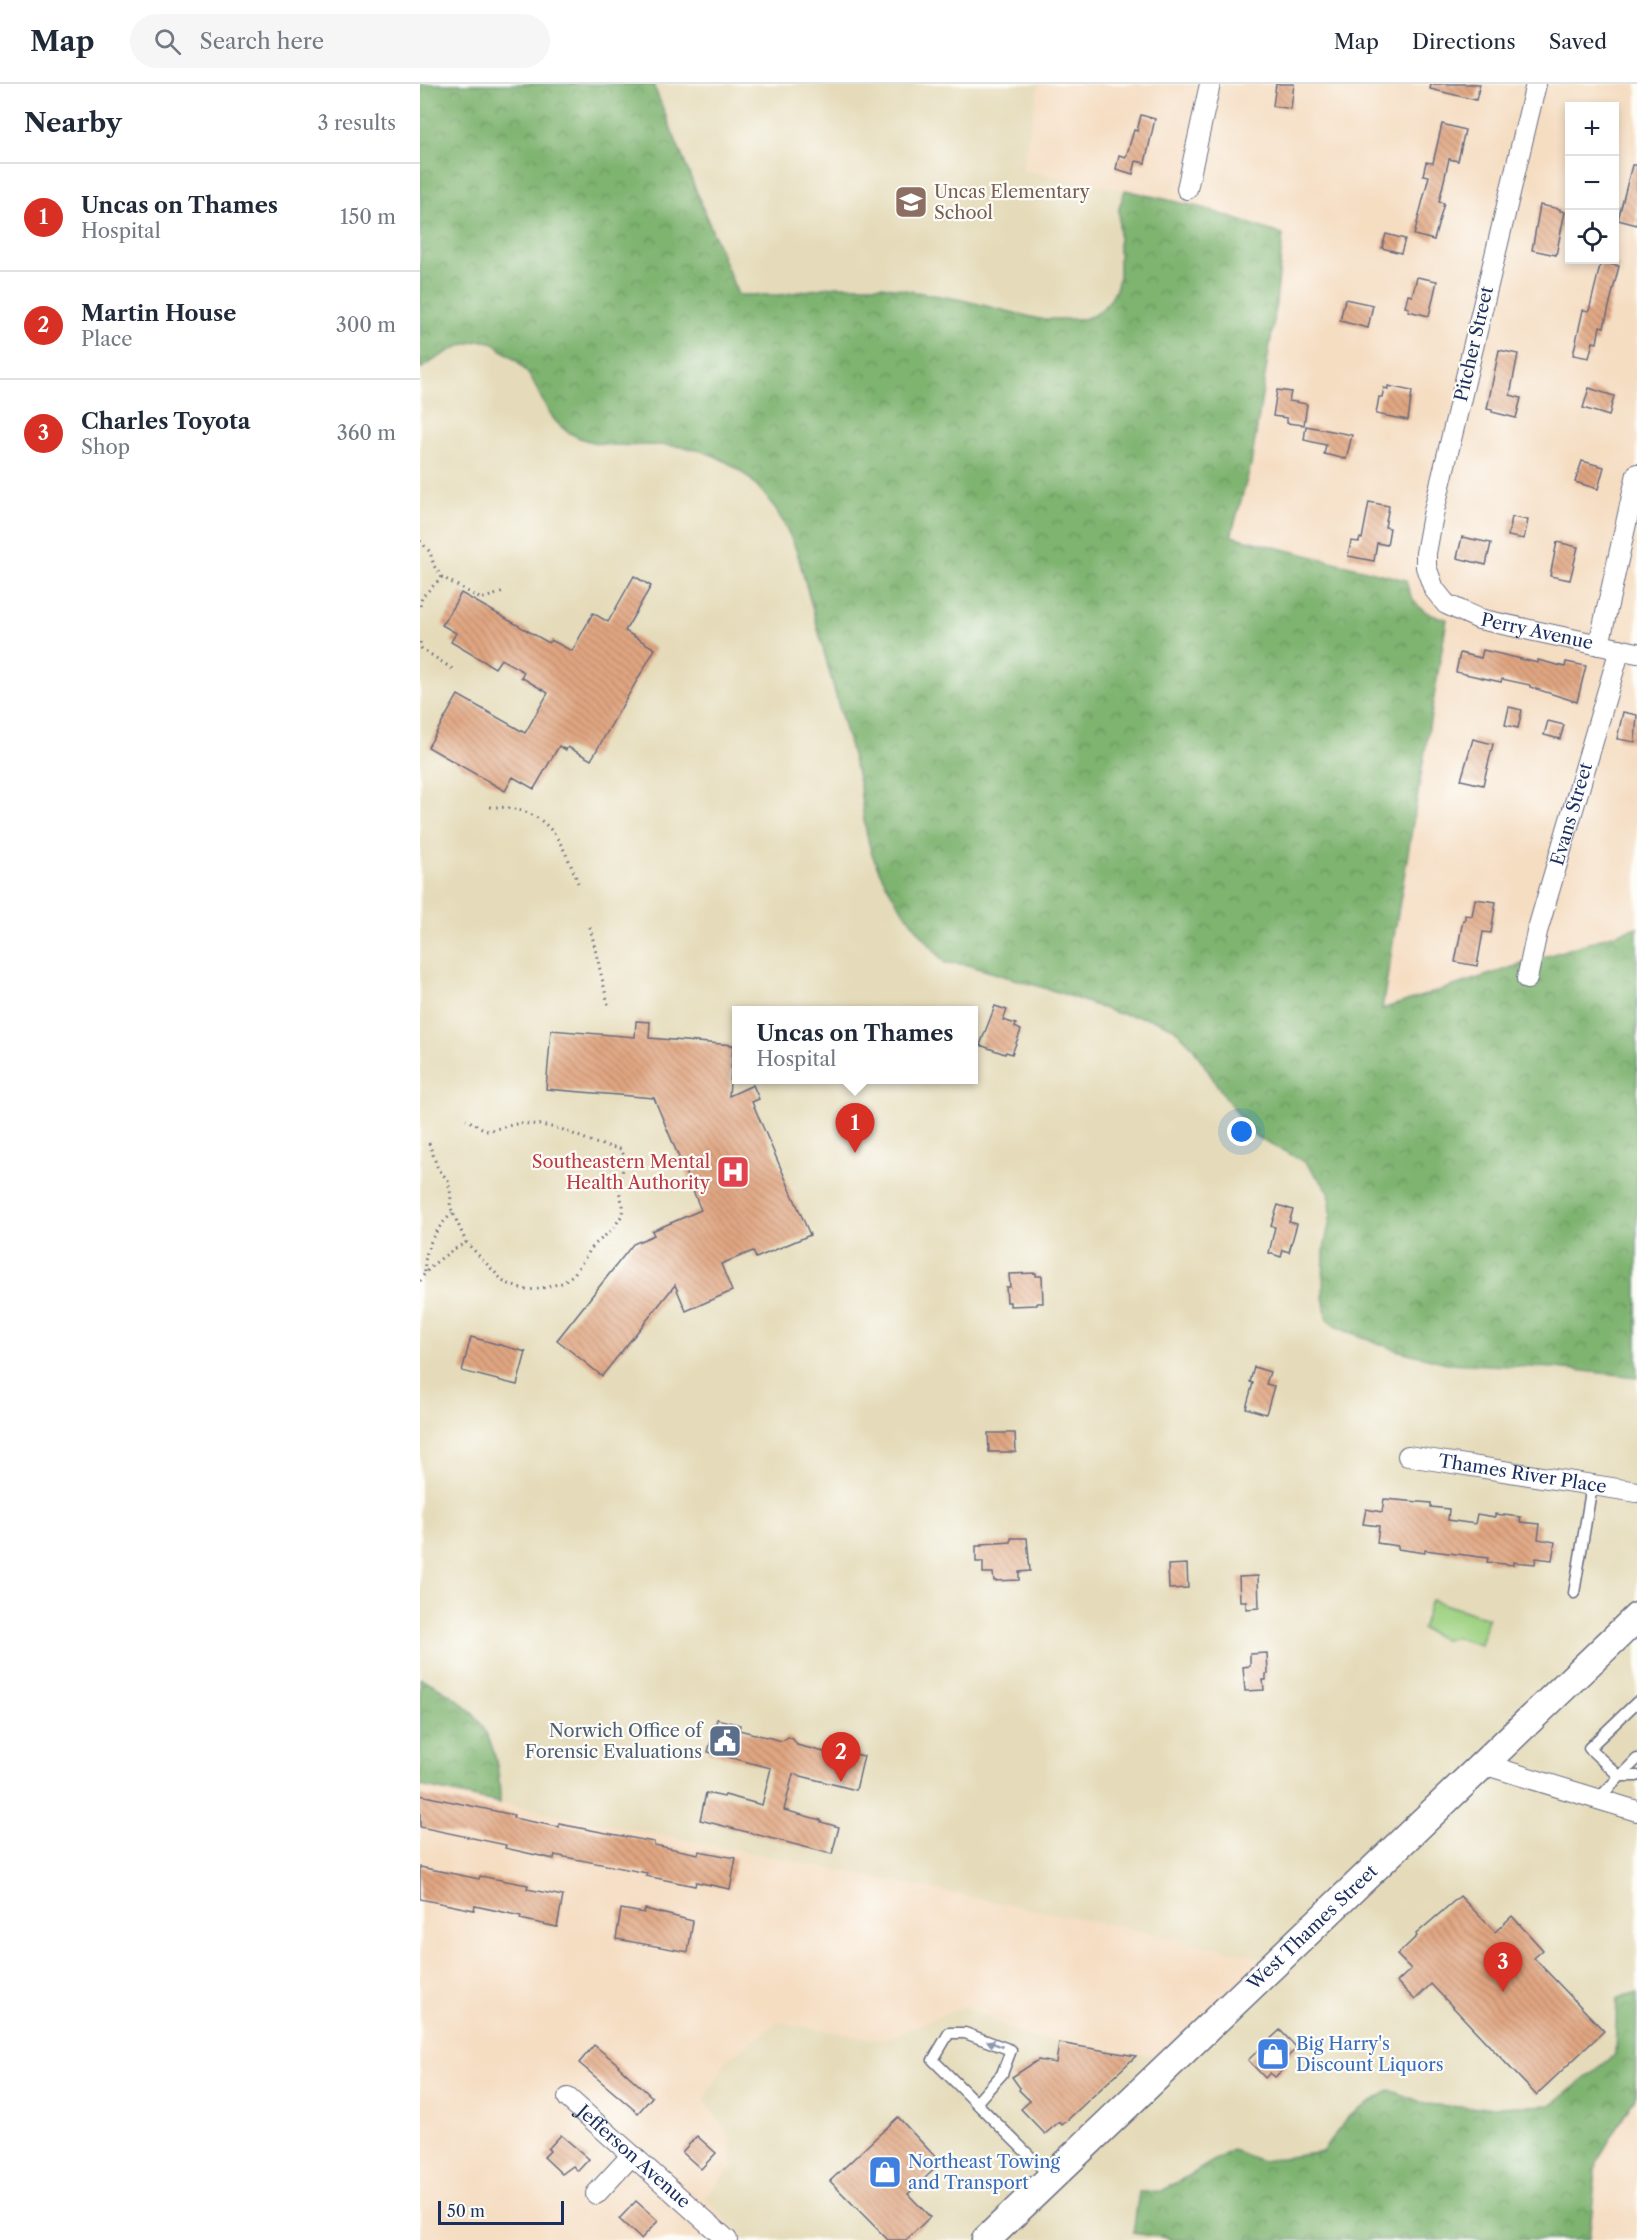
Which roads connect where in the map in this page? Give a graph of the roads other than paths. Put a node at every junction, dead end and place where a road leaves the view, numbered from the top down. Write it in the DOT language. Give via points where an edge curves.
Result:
graph roads {
  1 [pos="1210,84"];
  2 [pos="1536,84"];
  3 [pos="1186,189"];
  4 [pos="1637,474"];
  5 [pos="1443,602"];
  6 [pos="1599,645"];
  7 [pos="1628,651"];
  8 [pos="1527,979"];
  9 [pos="1408,1456"];
  10 [pos="1592,1485"];
  11 [pos="1637,1492"];
  12 [pos="1574,1593"];
  13 [pos="1637,1617"];
  14 [pos="1637,1702"];
  15 [pos="1637,1759"];
  16 [pos="1483,1764"];
  17 [pos="1619,1776"];
  18 [pos="1637,1776"];
  19 [pos="1598,1799"];
  20 [pos="1637,1811"];
  21 [pos="568,2098"];
  22 [pos="977,2102"];
  23 [pos="632,2156"];
  24 [pos="1051,2177"];
  25 [pos="596,2194"];
  26 [pos="727,2240"];
  27 [pos="986,2240"];
  1 -- 3 [label="street"];
  2 -- 5 [label="street, Pitcher Street" via="1427,545 1427,574"];
  4 -- 6 [label="street"];
  5 -- 6 [label="street, Perry Avenue" via="1479,619"];
  6 -- 7 [label="street, Perry Avenue"];
  7 -- 8 [label="street, Evans Street" via="1537,932"];
  9 -- 10 [label="street, Thames River Place"];
  10 -- 11 [label="street, Thames River Place"];
  10 -- 12 [label="lane"];
  13 -- 16 [label="main road, West Thames Street"];
  14 -- 17 [label="lane" via="1588,1748"];
  15 -- 17 [label="lane"];
  16 -- 19 [label="street"];
  16 -- 24 [label="main road, West Thames Street"];
  17 -- 18 [label="lane"];
  17 -- 19 [label="lane"];
  19 -- 20 [label="street"];
  21 -- 23 [label="street, Jefferson Avenue"];
  22 -- 22 [label="lane, one-way" via="1002,2074 1011,2050 966,2033 949,2033 933,2060"];
  22 -- 24 [label="lane"];
  23 -- 25 [label="street"];
  23 -- 26 [label="street, Jefferson Avenue"];
  24 -- 27 [label="main road, West Thames Street"];
}
